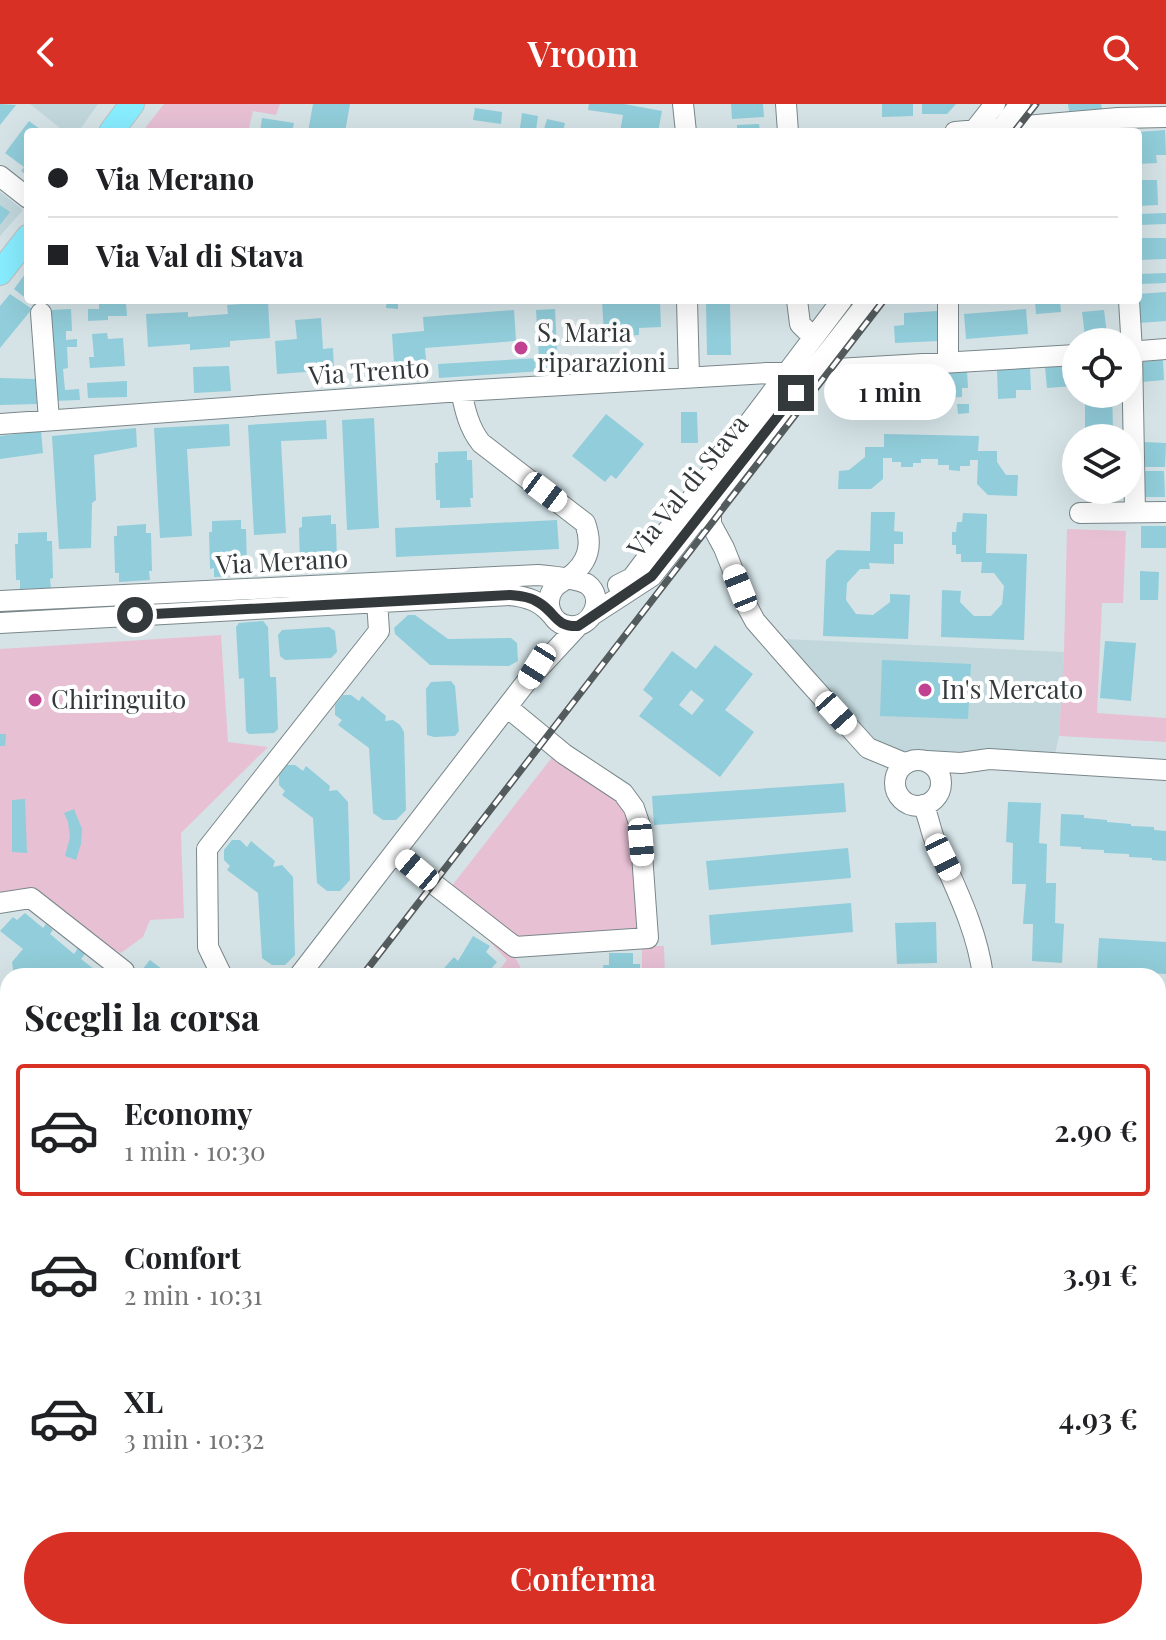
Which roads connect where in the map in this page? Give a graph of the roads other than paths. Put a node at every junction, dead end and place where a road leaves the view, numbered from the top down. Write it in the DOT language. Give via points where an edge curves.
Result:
graph roads {
  1 [pos="132,104"];
  2 [pos="683,104"];
  3 [pos="786,104"];
  4 [pos="995,104"];
  5 [pos="1020,104"];
  6 [pos="1166,117"];
  7 [pos="1119,125"];
  8 [pos="114,128"];
  9 [pos="686,128"];
  10 [pos="788,128"];
  11 [pos="972,128"];
  12 [pos="1002,128"];
  13 [pos="1048,128"];
  14 [pos="0,176"];
  15 [pos="24,195"];
  16 [pos="24,242"];
  17 [pos="0,273"];
  18 [pos="687,304"];
  19 [pos="798,304"];
  20 [pos="839,304"];
  21 [pos="866,304"];
  22 [pos="948,304"];
  23 [pos="1129,304"];
  24 [pos="41,313"];
  25 [pos="1130,328"];
  26 [pos="813,337"];
  27 [pos="1166,349"];
  28 [pos="1142,351"];
  29 [pos="1062,356"];
  30 [pos="948,362"];
  31 [pos="813,371"];
  32 [pos="785,372"];
  33 [pos="742,375"];
  34 [pos="689,377"];
  35 [pos="461,391"];
  36 [pos="761,406"];
  37 [pos="1132,408"];
  38 [pos="49,420"];
  39 [pos="0,424"];
  40 [pos="711,502"];
  41 [pos="1135,512"];
  42 [pos="1166,512"];
  43 [pos="1080,513"];
  44 [pos="566,580"];
  45 [pos="591,588"];
  46 [pos="0,601"];
  47 [pos="377,601"];
  48 [pos="552,615"];
  49 [pos="585,620"];
  50 [pos="0,623"];
  51 [pos="527,681"];
  52 [pos="507,707"];
  53 [pos="927,761"];
  54 [pos="961,763"];
  55 [pos="1166,770"];
  56 [pos="899,771"];
  57 [pos="941,789"];
  58 [pos="923,805"];
  59 [pos="394,853"];
  60 [pos="0,903"];
  61 [pos="120,968"];
  62 [pos="218,968"];
  63 [pos="305,968"];
  64 [pos="982,968"];
  1 -- 8 [label="main road"];
  2 -- 9 [label="street"];
  3 -- 10 [label="street"];
  4 -- 11 [label="street"];
  5 -- 12 [label="street"];
  6 -- 7 [label="street"];
  7 -- 13 [label="street"];
  14 -- 15 [label="street"];
  16 -- 17 [label="main road"];
  18 -- 34 [label="street"];
  19 -- 26 [label="street" via="800,324"];
  20 -- 26 [label="street, Via Val di Stava"];
  21 -- 31 [label="street, Via Val di Stava"];
  22 -- 30 [label="street"];
  23 -- 25 [label="street"];
  24 -- 38 [label="street"];
  26 -- 32 [label="street, Via Val di Stava"];
  27 -- 28 [label="street"];
  29 -- 30 [label="street, Via Trento"];
  30 -- 31 [label="street, Via Trento"];
  31 -- 32 [label="street, Via Trento"];
  31 -- 40 [label="street, Via Val di Stava"];
  32 -- 33 [label="street, Via Trento"];
  32 -- 36 [label="street, Via Val di Stava"];
  33 -- 34 [label="street, Via Trento"];
  33 -- 36 [label="street"];
  34 -- 35 [label="street, Via Trento"];
  35 -- 38 [label="street, Via Trento"];
  35 -- 44 [label="street" via="481,443 585,523 589,550"];
  36 -- 45 [label="street, Via Val di Stava" via="632,578 614,587"];
  37 -- 41 [label="street"];
  38 -- 39 [label="street, Via Trento"];
  40 -- 49 [label="street, Via Val di Stava" via="652,576"];
  40 -- 56 [label="street" via="711,524 755,621 868,748"];
  41 -- 42 [label="street"];
  41 -- 43 [label="street"];
  44 -- 45 [label="street" via="577,579"];
  44 -- 46 [label="street, Via Merano" via="538,575"];
  44 -- 48 [label="street" via="549,597"];
  45 -- 49 [label="street" via="596,604"];
  47 -- 48 [label="street, Via Merano" via="510,595 537,601"];
  47 -- 50 [label="street, Via Merano"];
  47 -- 62 [label="street" via="379,631 207,849 208,947"];
  48 -- 49 [label="street" via="570,626"];
  48 -- 51 [label="street" via="546,651"];
  49 -- 51 [label="street, Via Val di Stava"];
  51 -- 52 [label="street"];
  52 -- 59 [label="street"];
  52 -- 59 [label="street" via="623,793 634,808 640,826 648,938 515,947"];
  53 -- 54 [label="street"];
  53 -- 56 [label="street" via="919,759"];
  53 -- 57 [label="street" via="939,773"];
  54 -- 55 [label="street" via="989,759"];
  54 -- 57 [label="street" via="948,771"];
  56 -- 58 [label="street" via="894,787 902,800"];
  57 -- 58 [label="street"];
  58 -- 64 [label="street" via="969,919"];
  59 -- 63 [label="street"];
  60 -- 61 [label="street" via="31,898"];
}
